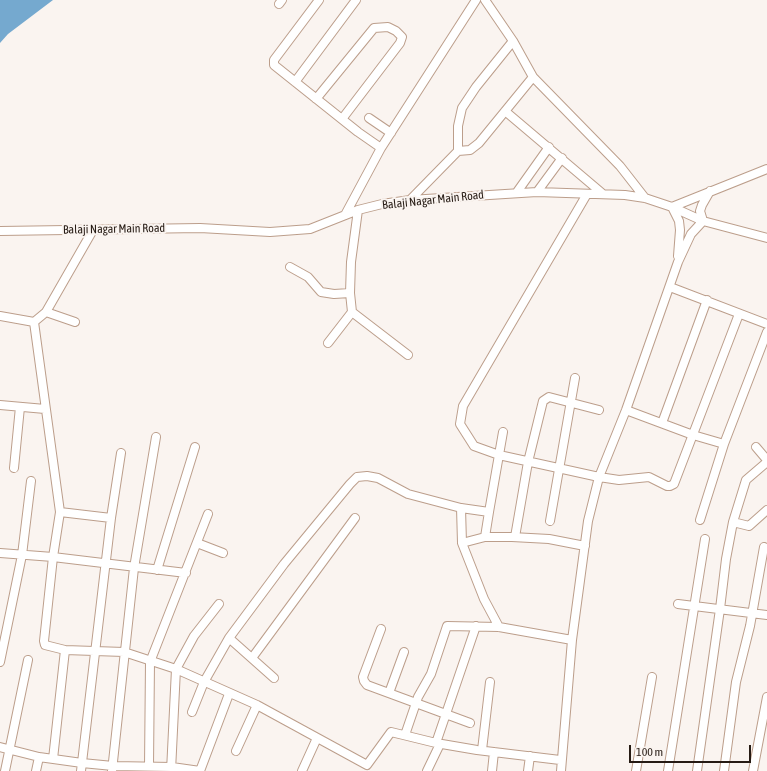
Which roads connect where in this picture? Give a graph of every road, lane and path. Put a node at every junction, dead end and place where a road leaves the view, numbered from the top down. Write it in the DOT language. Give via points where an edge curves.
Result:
graph roads {
  1 [pos="319,0"];
  2 [pos="356,0"];
  3 [pos="476,0"];
  4 [pos="485,0"];
  5 [pos="513,41"];
  6 [pos="533,76"];
  7 [pos="295,82"];
  8 [pos="316,99"];
  9 [pos="505,111"];
  10 [pos="370,118"];
  11 [pos="342,119"];
  12 [pos="391,133"];
  13 [pos="549,147"];
  14 [pos="381,148"];
  15 [pos="458,151"];
  16 [pos="562,158"];
  17 [pos="767,169"];
  18 [pos="710,191"];
  19 [pos="517,192"];
  20 [pos="537,192"];
  21 [pos="587,194"];
  22 [pos="603,194"];
  23 [pos="645,198"];
  24 [pos="410,200"];
  25 [pos="672,207"];
  26 [pos="358,210"];
  27 [pos="345,215"];
  28 [pos="703,222"];
  29 [pos="94,230"];
  30 [pos="0,231"];
  31 [pos="767,238"];
  32 [pos="678,262"];
  33 [pos="290,267"];
  34 [pos="670,287"];
  35 [pos="350,293"];
  36 [pos="707,300"];
  37 [pos="46,312"];
  38 [pos="352,312"];
  39 [pos="740,314"];
  40 [pos="0,316"];
  41 [pos="34,322"];
  42 [pos="75,322"];
  43 [pos="767,324"];
  44 [pos="767,332"];
  45 [pos="328,342"];
  46 [pos="408,355"];
  47 [pos="575,378"];
  48 [pos="571,402"];
  49 [pos="0,405"];
  50 [pos="20,407"];
  51 [pos="45,409"];
  52 [pos="599,410"];
  53 [pos="626,410"];
  54 [pos="662,423"];
  55 [pos="503,432"];
  56 [pos="693,435"];
  57 [pos="156,437"];
  58 [pos="724,444"];
  59 [pos="756,447"];
  60 [pos="195,448"];
  61 [pos="121,453"];
  62 [pos="499,455"];
  63 [pos="767,461"];
  64 [pos="528,462"];
  65 [pos="560,467"];
  66 [pos="14,468"];
  67 [pos="600,477"];
  68 [pos="31,481"];
  69 [pos="461,508"];
  70 [pos="767,510"];
  71 [pos="60,512"];
  72 [pos="489,512"];
  73 [pos="208,514"];
  74 [pos="111,518"];
  75 [pos="355,518"];
  76 [pos="550,520"];
  77 [pos="700,520"];
  78 [pos="733,522"];
  79 [pos="485,537"];
  80 [pos="514,537"];
  81 [pos="705,539"];
  82 [pos="198,543"];
  83 [pos="462,543"];
  84 [pos="585,546"];
  85 [pos="764,547"];
  86 [pos="0,553"];
  87 [pos="223,553"];
  88 [pos="22,555"];
  89 [pos="53,557"];
  90 [pos="106,563"];
  91 [pos="134,568"];
  92 [pos="157,570"];
  93 [pos="186,573"];
  94 [pos="219,604"];
  95 [pos="678,604"];
  96 [pos="694,607"];
  97 [pos="720,609"];
  98 [pos="753,613"];
  99 [pos="767,615"];
  100 [pos="476,626"];
  101 [pos="499,627"];
  102 [pos="381,629"];
  103 [pos="229,638"];
  104 [pos="572,640"];
  105 [pos="65,650"];
  106 [pos="94,652"];
  107 [pos="124,652"];
  108 [pos="404,652"];
  109 [pos="252,658"];
  110 [pos="28,660"];
  111 [pos="0,662"];
  112 [pos="150,662"];
  113 [pos="176,669"];
  114 [pos="652,677"];
  115 [pos="274,678"];
  116 [pos="204,682"];
  117 [pos="490,682"];
  118 [pos="390,693"];
  119 [pos="229,694"];
  120 [pos="767,697"];
  121 [pos="416,703"];
  122 [pos="257,705"];
  123 [pos="192,712"];
  124 [pos="445,714"];
  125 [pos="470,723"];
  126 [pos="405,735"];
  127 [pos="317,738"];
  128 [pos="438,743"];
  129 [pos="0,747"];
  130 [pos="10,750"];
  131 [pos="482,750"];
  132 [pos="236,751"];
  133 [pos="494,752"];
  134 [pos="530,756"];
  135 [pos="39,757"];
  136 [pos="53,759"];
  137 [pos="560,760"];
  138 [pos="149,766"];
  139 [pos="81,767"];
  140 [pos="112,768"];
  141 [pos="365,768"];
  142 [pos="172,769"];
  143 [pos="6,771"];
  144 [pos="36,771"];
  145 [pos="200,771"];
  146 [pos="302,771"];
  147 [pos="426,771"];
  148 [pos="492,771"];
  149 [pos="528,771"];
  150 [pos="561,771"];
  151 [pos="636,771"];
  152 [pos="668,771"];
  153 [pos="697,771"];
  154 [pos="724,771"];
  155 [pos="754,771"];
  1 -- 7 [label="street" via="274,60 276,68"];
  2 -- 7 [label="street"];
  3 -- 12 [label="street"];
  4 -- 5 [label="street"];
  5 -- 6 [label="street"];
  5 -- 15 [label="street" via="462,108 458,126"];
  6 -- 9 [label="street"];
  6 -- 23 [label="street" via="616,161"];
  7 -- 8 [label="street"];
  8 -- 11 [label="street"];
  8 -- 11 [label="street" via="374,28 388,27 396,31 402,37 400,43"];
  9 -- 13 [label="street"];
  9 -- 15 [label="street" via="476,147"];
  10 -- 12 [label="street"];
  11 -- 14 [label="street"];
  12 -- 14 [label="street"];
  13 -- 16 [label="street"];
  13 -- 19 [label="street"];
  14 -- 27 [label="street"];
  15 -- 24 [label="street"];
  16 -- 20 [label="street"];
  16 -- 22 [label="street"];
  17 -- 18 [label="street"];
  18 -- 25 [label="street"];
  18 -- 28 [label="street" via="700,211"];
  19 -- 20 [label="street, Balaji Nagar Main Road"];
  19 -- 24 [label="street, Balaji Nagar Main Road"];
  20 -- 21 [label="street, Balaji Nagar Main Road"];
  21 -- 22 [label="street, Balaji Nagar Main Road"];
  21 -- 62 [label="street" via="463,406 460,424 474,446"];
  22 -- 23 [label="street, Balaji Nagar Main Road"];
  23 -- 25 [label="street, Balaji Nagar Main Road"];
  24 -- 26 [label="street, Balaji Nagar Main Road"];
  25 -- 28 [label="street, Balaji Nagar Main Road"];
  25 -- 32 [label="street" via="679,221 680,230"];
  26 -- 27 [label="street, Balaji Nagar Main Road"];
  26 -- 35 [label="street"];
  27 -- 29 [label="street, Balaji Nagar Main Road" via="310,229 270,232 200,228"];
  28 -- 31 [label="street, Balaji Nagar Main Road"];
  28 -- 32 [label="street" via="692,234"];
  29 -- 30 [label="street, Balaji Nagar Main Road"];
  29 -- 37 [label="street"];
  32 -- 34 [label="street"];
  33 -- 35 [label="street" via="308,277 321,292"];
  34 -- 36 [label="street"];
  34 -- 53 [label="street"];
  35 -- 38 [label="street"];
  36 -- 39 [label="street"];
  36 -- 54 [label="street"];
  37 -- 41 [label="street"];
  37 -- 42 [label="street"];
  38 -- 45 [label="street"];
  38 -- 46 [label="street"];
  39 -- 43 [label="street"];
  39 -- 56 [label="street"];
  40 -- 41 [label="street"];
  41 -- 51 [label="street"];
  44 -- 58 [label="street"];
  47 -- 48 [label="street"];
  48 -- 52 [label="street"];
  48 -- 64 [label="street" via="549,396 543,401"];
  48 -- 65 [label="street"];
  49 -- 50 [label="street"];
  50 -- 51 [label="street"];
  50 -- 66 [label="street"];
  51 -- 71 [label="street"];
  53 -- 54 [label="street"];
  53 -- 67 [label="street"];
  54 -- 56 [label="street"];
  55 -- 62 [label="street"];
  56 -- 58 [label="street"];
  56 -- 67 [label="street" via="674,484 670,486 649,477 619,480"];
  57 -- 91 [label="street"];
  58 -- 77 [label="street"];
  59 -- 63 [label="street"];
  60 -- 92 [label="street"];
  61 -- 74 [label="street"];
  62 -- 64 [label="street"];
  62 -- 72 [label="street"];
  63 -- 78 [label="street" via="746,480"];
  64 -- 65 [label="street"];
  64 -- 80 [label="street"];
  65 -- 67 [label="street"];
  65 -- 76 [label="street"];
  67 -- 84 [label="street" via="588,521"];
  68 -- 88 [label="street"];
  69 -- 72 [label="street"];
  69 -- 83 [label="street"];
  69 -- 103 [label="street" via="408,494 378,478 357,477 284,564"];
  70 -- 78 [label="street" via="749,526"];
  71 -- 74 [label="street"];
  71 -- 89 [label="street"];
  72 -- 79 [label="street"];
  73 -- 82 [label="street"];
  74 -- 90 [label="street"];
  75 -- 109 [label="street"];
  78 -- 97 [label="street"];
  79 -- 80 [label="street"];
  79 -- 83 [label="street"];
  80 -- 84 [label="street" via="549,539"];
  81 -- 96 [label="street"];
  82 -- 87 [label="street"];
  82 -- 93 [label="street"];
  83 -- 101 [label="street" via="484,599"];
  84 -- 104 [label="street"];
  85 -- 98 [label="street"];
  86 -- 88 [label="street"];
  88 -- 89 [label="street"];
  88 -- 111 [label="street"];
  89 -- 90 [label="street"];
  89 -- 105 [label="street" via="44,641 49,647"];
  90 -- 91 [label="street"];
  90 -- 106 [label="street"];
  91 -- 92 [label="street"];
  91 -- 107 [label="street"];
  92 -- 93 [label="street"];
  93 -- 112 [label="street"];
  94 -- 113 [label="street" via="194,636"];
  95 -- 96 [label="street"];
  96 -- 97 [label="street"];
  96 -- 152 [label="street"];
  97 -- 98 [label="street"];
  97 -- 153 [label="street"];
  98 -- 99 [label="street"];
  98 -- 154 [label="street" via="736,682"];
  100 -- 101 [label="street"];
  100 -- 121 [label="street" via="447,626 431,674"];
  100 -- 124 [label="street"];
  101 -- 104 [label="street"];
  102 -- 118 [label="street" via="363,677 367,684"];
  103 -- 109 [label="street"];
  103 -- 116 [label="street"];
  104 -- 137 [label="street"];
  105 -- 106 [label="street"];
  105 -- 136 [label="street"];
  106 -- 107 [label="street"];
  106 -- 139 [label="street"];
  107 -- 112 [label="street"];
  107 -- 140 [label="street"];
  108 -- 118 [label="street"];
  109 -- 115 [label="street"];
  110 -- 130 [label="street"];
  112 -- 113 [label="street"];
  112 -- 138 [label="street"];
  113 -- 116 [label="street"];
  113 -- 142 [label="street"];
  114 -- 151 [label="street"];
  116 -- 119 [label="street"];
  116 -- 123 [label="street"];
  117 -- 131 [label="street"];
  118 -- 121 [label="street"];
  119 -- 122 [label="street"];
  119 -- 145 [label="street"];
  120 -- 155 [label="street"];
  121 -- 124 [label="street"];
  121 -- 126 [label="street"];
  122 -- 127 [label="street"];
  122 -- 132 [label="street"];
  124 -- 125 [label="street"];
  124 -- 128 [label="street"];
  126 -- 128 [label="street"];
  126 -- 141 [label="street" via="391,732"];
  127 -- 141 [label="street"];
  127 -- 146 [label="street"];
  128 -- 131 [label="street"];
  128 -- 147 [label="street"];
  129 -- 130 [label="street"];
  130 -- 135 [label="street"];
  130 -- 143 [label="street"];
  131 -- 133 [label="street"];
  133 -- 134 [label="street"];
  133 -- 148 [label="street"];
  134 -- 137 [label="street"];
  134 -- 149 [label="street"];
  135 -- 136 [label="street"];
  135 -- 144 [label="street"];
  136 -- 139 [label="street"];
  137 -- 150 [label="street"];
  138 -- 140 [label="street"];
  138 -- 142 [label="street"];
  139 -- 140 [label="street"];
  142 -- 145 [label="street"];
}
